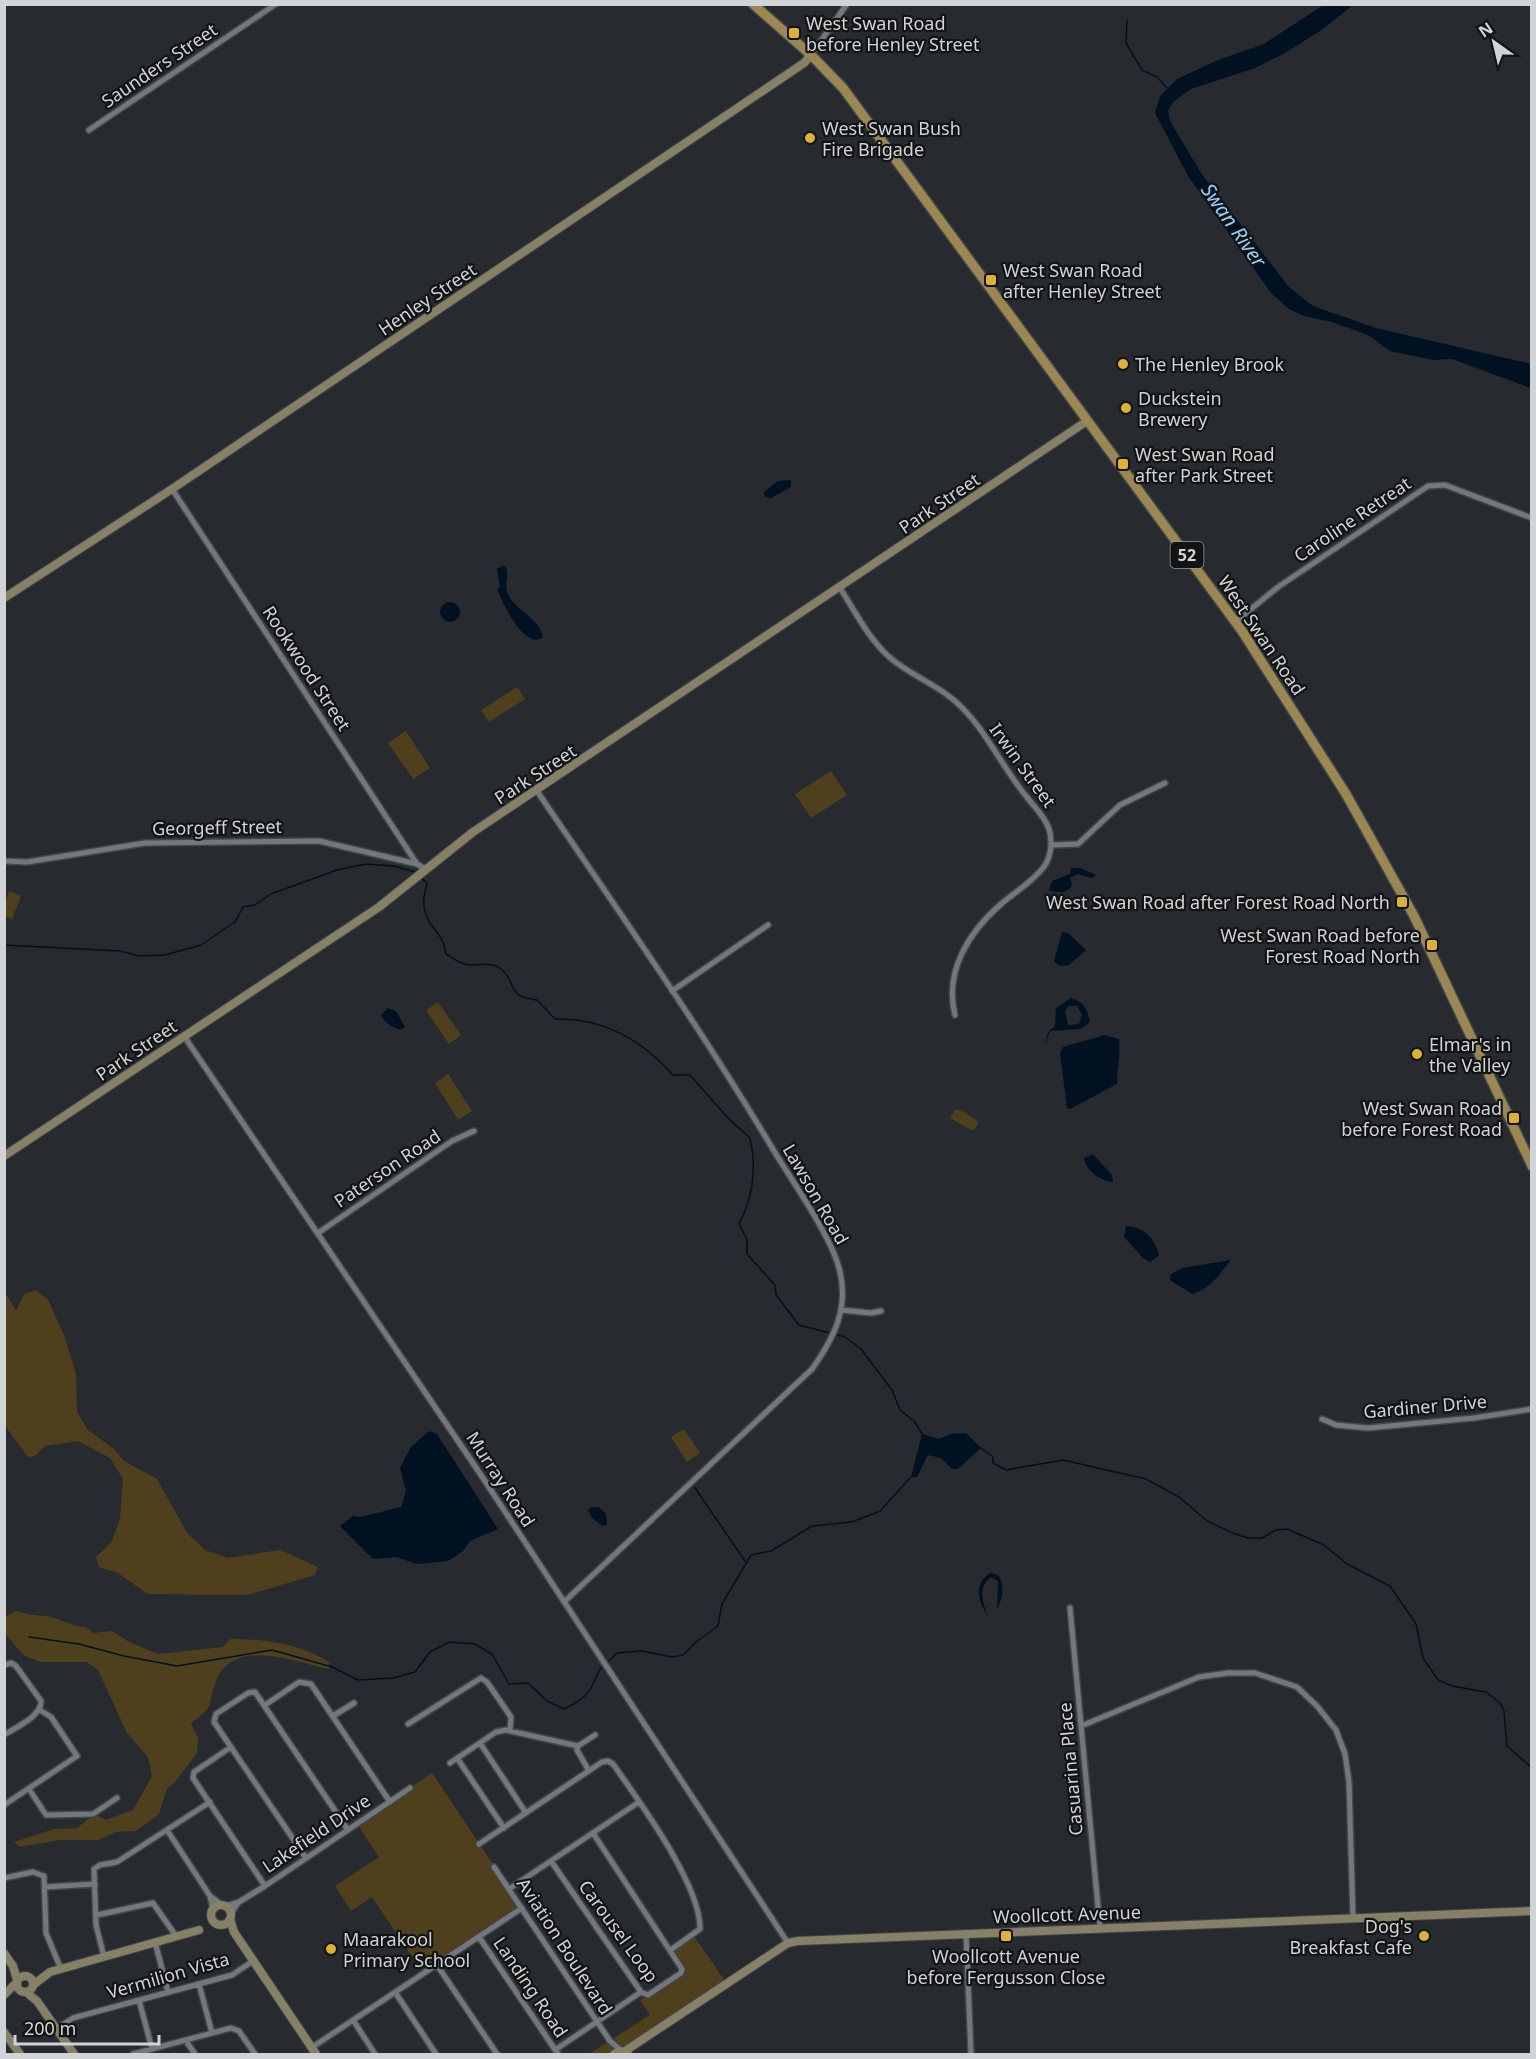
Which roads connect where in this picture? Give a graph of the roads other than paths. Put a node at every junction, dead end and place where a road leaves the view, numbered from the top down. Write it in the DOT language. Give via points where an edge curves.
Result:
graph roads {
  1 [pos="276,4"];
  2 [pos="753,4"];
  3 [pos="847,4"];
  4 [pos="811,55"];
  5 [pos="89,130"];
  6 [pos="1087,421"];
  7 [pos="172,489"];
  8 [pos="1532,518"];
  9 [pos="840,588"];
  10 [pos="4,598"];
  11 [pos="1235,621"];
  12 [pos="1165,783"];
  13 [pos="537,790"];
  14 [pos="1052,845"];
  15 [pos="4,861"];
  16 [pos="417,864"];
  17 [pos="427,870"];
  18 [pos="768,925"];
  19 [pos="672,991"];
  20 [pos="955,1015"];
  21 [pos="184,1036"];
  22 [pos="474,1131"];
  23 [pos="1528,1146"];
  24 [pos="4,1156"];
  25 [pos="1532,1166"];
  26 [pos="318,1233"];
  27 [pos="841,1310"];
  28 [pos="881,1311"];
  29 [pos="1532,1409"];
  30 [pos="1322,1419"];
  31 [pos="564,1602"];
  32 [pos="1070,1608"];
  33 [pos="4,1665"];
  34 [pos="354,1702"];
  35 [pos="265,1705"];
  36 [pos="40,1710"];
  37 [pos="333,1716"];
  38 [pos="408,1724"];
  39 [pos="1081,1726"];
  40 [pos="510,1731"];
  41 [pos="4,1735"];
  42 [pos="595,1735"];
  43 [pos="480,1743"];
  44 [pos="578,1746"];
  45 [pos="231,1747"];
  46 [pos="457,1758"];
  47 [pos="450,1763"];
  48 [pos="589,1771"];
  49 [pos="410,1788"];
  50 [pos="29,1789"];
  51 [pos="117,1798"];
  52 [pos="210,1802"];
  53 [pos="390,1802"];
  54 [pos="639,1802"];
  55 [pos="4,1805"];
  56 [pos="526,1813"];
  57 [pos="504,1827"];
  58 [pos="167,1830"];
  59 [pos="348,1830"];
  60 [pos="593,1833"];
  61 [pos="479,1844"];
  62 [pos="306,1858"];
  63 [pos="551,1860"];
  64 [pos="494,1867"];
  65 [pos="4,1878"];
  66 [pos="95,1884"];
  67 [pos="265,1886"];
  68 [pos="45,1887"];
  69 [pos="509,1888"];
  70 [pos="210,1896"];
  71 [pos="522,1908"];
  72 [pos="227,1911"];
  73 [pos="1532,1911"];
  74 [pos="212,1912"];
  75 [pos="97,1915"];
  76 [pos="1353,1918"];
  77 [pos="219,1924"];
  78 [pos="1100,1928"];
  79 [pos="201,1929"];
  80 [pos="234,1932"];
  81 [pos="966,1933"];
  82 [pos="176,1936"];
  83 [pos="479,1937"];
  84 [pos="154,1942"];
  85 [pos="788,1943"];
  86 [pos="672,1950"];
  87 [pos="4,1953"];
  88 [pos="104,1957"];
  89 [pos="253,1961"];
  90 [pos="437,1965"];
  91 [pos="61,1969"];
  92 [pos="25,1984"];
  93 [pos="199,1984"];
  94 [pos="168,1992"];
  95 [pos="395,1992"];
  96 [pos="641,1992"];
  97 [pos="4,1995"];
  98 [pos="139,2000"];
  99 [pos="353,2020"];
  100 [pos="597,2022"];
  101 [pos="56,2029"];
  102 [pos="4,2031"];
  103 [pos="212,2033"];
  104 [pos="189,2039"];
  105 [pos="152,2049"];
  106 [pos="314,2051"];
  107 [pos="556,2052"];
  108 [pos="622,2053"];
  109 [pos="20,2055"];
  110 [pos="74,2055"];
  111 [pos="133,2055"];
  112 [pos="195,2055"];
  113 [pos="255,2055"];
  114 [pos="375,2055"];
  115 [pos="436,2055"];
  116 [pos="497,2055"];
  117 [pos="971,2055"];
  1 -- 5 [label="street, Saunders Street"];
  2 -- 4 [label="main road, West Swan Road / 52"];
  3 -- 4 [label="street, Henley Street"];
  4 -- 6 [label="main road, West Swan Road / 52" via="843,88"];
  4 -- 7 [label="street, Henley Street"];
  6 -- 9 [label="street, Park Street"];
  6 -- 11 [label="main road, West Swan Road / 52"];
  7 -- 10 [label="street, Henley Street"];
  7 -- 16 [label="street, Rookwood Street"];
  8 -- 11 [label="street, Caroline Retreat" via="1455,488 1428,486 1278,587"];
  9 -- 13 [label="street, Park Street"];
  9 -- 14 [label="street, Irwin Street" via="886,654 953,699 970,716 1038,809 1049,828"];
  11 -- 23 [label="main road, West Swan Road / 52" via="1346,794"];
  12 -- 14 [label="street" via="1120,805 1078,844"];
  13 -- 17 [label="street, Park Street" via="473,832"];
  13 -- 19 [label="street, Lawson Road"];
  14 -- 20 [label="street" via="1047,863 1035,878 1002,903 970,937 958,961 951,998"];
  15 -- 16 [label="street, Georgeff Street" via="27,862 145,843 319,841"];
  16 -- 17 [label="street, Georgeff Street"];
  17 -- 21 [label="street, Park Street" via="379,907"];
  18 -- 19 [label="street"];
  19 -- 27 [label="street, Lawson Road" via="749,1109 834,1253 840,1269"];
  21 -- 24 [label="street, Park Street"];
  21 -- 26 [label="street, Murray Road"];
  22 -- 26 [label="street, Paterson Road" via="452,1141"];
  23 -- 25 [label="main road, West Swan Road / 52"];
  26 -- 31 [label="street, Murray Road"];
  27 -- 28 [label="street"];
  27 -- 31 [label="street, Lawson Road" via="832,1342 812,1369"];
  29 -- 30 [label="street, Gardiner Drive" via="1368,1428 1336,1425"];
  31 -- 85 [label="street, Murray Road"];
  32 -- 39 [label="street, Casuarina Place"];
  33 -- 36 [label="street" via="16,1666 41,1701"];
  34 -- 37 [label="street"];
  35 -- 37 [label="street" via="303,1682 311,1684"];
  35 -- 45 [label="street" via="251,1692 214,1716"];
  35 -- 59 [label="street"];
  36 -- 41 [label="street"];
  36 -- 50 [label="street" via="51,1717 77,1756"];
  37 -- 53 [label="street"];
  38 -- 40 [label="street" via="481,1678 511,1717"];
  39 -- 76 [label="street" via="1199,1677 1255,1673 1297,1687 1330,1722 1345,1754"];
  39 -- 78 [label="street, Casuarina Place"];
  40 -- 43 [label="street" via="496,1732"];
  40 -- 44 [label="street"];
  42 -- 44 [label="street"];
  43 -- 46 [label="street"];
  43 -- 56 [label="street"];
  44 -- 48 [label="street"];
  45 -- 52 [label="street" via="193,1775"];
  45 -- 62 [label="street"];
  46 -- 47 [label="street"];
  46 -- 57 [label="street"];
  48 -- 54 [label="street" via="602,1762 613,1764"];
  48 -- 56 [label="street"];
  49 -- 53 [label="street, Lakefield Drive"];
  50 -- 51 [label="street" via="45,1815 93,1814"];
  50 -- 55 [label="street"];
  52 -- 58 [label="street"];
  52 -- 67 [label="street"];
  53 -- 59 [label="street, Lakefield Drive"];
  54 -- 60 [label="street"];
  54 -- 86 [label="street" via="667,1844 700,1923 696,1933"];
  56 -- 57 [label="street"];
  57 -- 61 [label="street"];
  58 -- 66 [label="street" via="117,1862 100,1864 94,1869"];
  58 -- 70 [label="street"];
  59 -- 62 [label="street, Lakefield Drive"];
  60 -- 63 [label="street"];
  60 -- 86 [label="street, Carousel Loop"];
  62 -- 67 [label="street, Lakefield Drive"];
  63 -- 69 [label="street"];
  63 -- 96 [label="street, Carousel Loop"];
  64 -- 69 [label="street, Aviation Boulevard"];
  65 -- 68 [label="street" via="39,1872 44,1876"];
  66 -- 68 [label="street"];
  66 -- 75 [label="street"];
  67 -- 72 [label="street, Lakefield Drive"];
  68 -- 91 [label="street" via="46,1933"];
  69 -- 71 [label="street, Aviation Boulevard"];
  70 -- 72 [label="street"];
  70 -- 74 [label="street"];
  71 -- 83 [label="street"];
  71 -- 100 [label="street, Aviation Boulevard"];
  72 -- 74 [label="street"];
  72 -- 77 [label="street"];
  72 -- 80 [label="street"];
  73 -- 76 [label="street, Woollcott Avenue"];
  74 -- 77 [label="street"];
  74 -- 79 [label="street"];
  75 -- 82 [label="street" via="153,1903"];
  75 -- 88 [label="street"];
  76 -- 78 [label="street, Woollcott Avenue"];
  77 -- 79 [label="street"];
  77 -- 80 [label="street"];
  78 -- 81 [label="street, Woollcott Avenue"];
  79 -- 82 [label="street"];
  80 -- 89 [label="street"];
  81 -- 85 [label="street, Woollcott Avenue"];
  81 -- 117 [label="street"];
  82 -- 84 [label="street"];
  83 -- 90 [label="street"];
  83 -- 107 [label="street, Landing Road"];
  84 -- 88 [label="street"];
  84 -- 94 [label="street"];
  85 -- 108 [label="street"];
  86 -- 96 [label="street, Carousel Loop" via="681,1973 648,1995"];
  87 -- 92 [label="street"];
  88 -- 91 [label="street"];
  89 -- 93 [label="street, Vermilion Vista" via="232,1975"];
  89 -- 106 [label="street"];
  90 -- 95 [label="street"];
  90 -- 116 [label="street"];
  91 -- 92 [label="street"];
  92 -- 97 [label="street"];
  92 -- 101 [label="street"];
  93 -- 94 [label="street, Vermilion Vista"];
  93 -- 103 [label="street"];
  94 -- 98 [label="street, Vermilion Vista"];
  95 -- 99 [label="street"];
  95 -- 115 [label="street"];
  96 -- 100 [label="street"];
  98 -- 101 [label="street, Vermilion Vista" via="73,2018"];
  98 -- 105 [label="street"];
  99 -- 106 [label="street"];
  99 -- 114 [label="street"];
  100 -- 107 [label="street"];
  100 -- 108 [label="street, Aviation Boulevard"];
  101 -- 110 [label="street"];
  102 -- 109 [label="street"];
  103 -- 104 [label="street"];
  103 -- 113 [label="street" via="235,2028"];
  104 -- 105 [label="street"];
  104 -- 112 [label="street"];
  105 -- 111 [label="street"];
}
